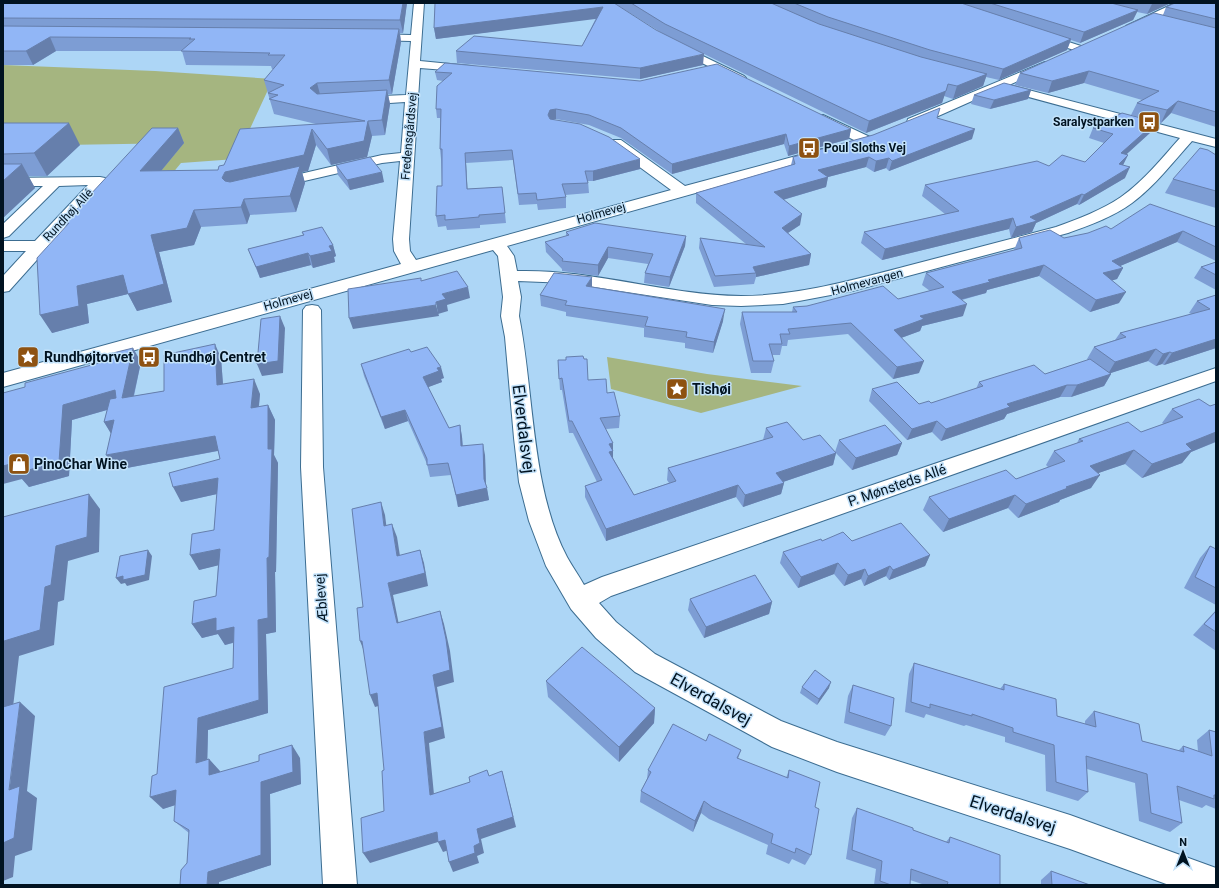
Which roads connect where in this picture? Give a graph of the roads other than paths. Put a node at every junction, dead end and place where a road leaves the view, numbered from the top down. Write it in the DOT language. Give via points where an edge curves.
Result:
graph roads {
  1 [pos="419,3"];
  2 [pos="1183,3"];
  3 [pos="1132,16"];
  4 [pos="1146,19"];
  5 [pos="1166,24"];
  6 [pos="1121,30"];
  7 [pos="1031,33"];
  8 [pos="357,37"];
  9 [pos="417,38"];
  10 [pos="668,42"];
  11 [pos="1091,44"];
  12 [pos="1080,49"];
  13 [pos="1068,54"];
  14 [pos="1055,60"];
  15 [pos="414,64"];
  16 [pos="717,67"];
  17 [pos="485,71"];
  18 [pos="703,71"];
  19 [pos="978,80"];
  20 [pos="752,84"];
  21 [pos="999,86"];
  22 [pos="412,98"];
  23 [pos="344,102"];
  24 [pos="814,115"];
  25 [pos="898,128"];
  26 [pos="1189,136"];
  27 [pos="605,137"];
  28 [pos="1216,143"];
  29 [pos="407,156"];
  30 [pos="56,181"];
  31 [pos="3,182"];
  32 [pos="259,188"];
  33 [pos="682,191"];
  34 [pos="3,233"];
  35 [pos="496,243"];
  36 [pos="3,246"];
  37 [pos="39,246"];
  38 [pos="411,267"];
  39 [pos="510,276"];
  40 [pos="3,287"];
  41 [pos="312,310"];
  42 [pos="1216,374"];
  43 [pos="3,380"];
  44 [pos="580,600"];
  45 [pos="340,885"];
  46 [pos="1216,885"];
  1 -- 9 [label="street, Fredensgårdsvej"];
  2 -- 4 [label="street"];
  3 -- 4 [label="street"];
  4 -- 5 [label="street"];
  4 -- 6 [label="street"];
  7 -- 12 [label="street"];
  8 -- 9 [label="street"];
  9 -- 15 [label="street, Fredensgårdsvej"];
  10 -- 16 [label="street"];
  11 -- 12 [label="street"];
  12 -- 13 [label="street"];
  14 -- 21 [label="street"];
  15 -- 17 [label="street"];
  15 -- 22 [label="street, Fredensgårdsvej"];
  16 -- 18 [label="street"];
  16 -- 20 [label="street"];
  19 -- 21 [label="street"];
  21 -- 25 [label="street"];
  21 -- 26 [label="street"];
  22 -- 23 [label="street"];
  22 -- 29 [label="street, Fredensgårdsvej"];
  24 -- 33 [label="street, Holmevej" via="871,137"];
  26 -- 28 [label="street"];
  26 -- 39 [label="street, Holmevangen" via="1127,199 1085,221 1062,230 833,291 773,301 740,301 700,299 562,277"];
  27 -- 33 [label="street" via="620,145"];
  29 -- 32 [label="street" via="382,159"];
  29 -- 38 [label="street, Fredensgårdsvej" via="401,239 402,251"];
  30 -- 31 [label="street, Rundhøj Allé"];
  30 -- 34 [label="street"];
  30 -- 37 [label="street, Rundhøj Allé" via="100,181"];
  33 -- 35 [label="street, Holmevej"];
  35 -- 38 [label="street, Holmevej"];
  35 -- 39 [label="street, Elverdalsvej" via="506,256"];
  36 -- 37 [label="street, Rundhøj Allé"];
  37 -- 40 [label="street, Rundhøj Allé"];
  38 -- 43 [label="street, Holmevej"];
  39 -- 44 [label="street, Elverdalsvej" via="510,316 531,482 555,560"];
  41 -- 45 [label="street, Æblevej" via="312,467"];
  42 -- 44 [label="street, P. Mønsteds Allé" via="602,588"];
  44 -- 46 [label="street, Elverdalsvej" via="606,630 645,663 772,732 837,756 1070,832"];
}
